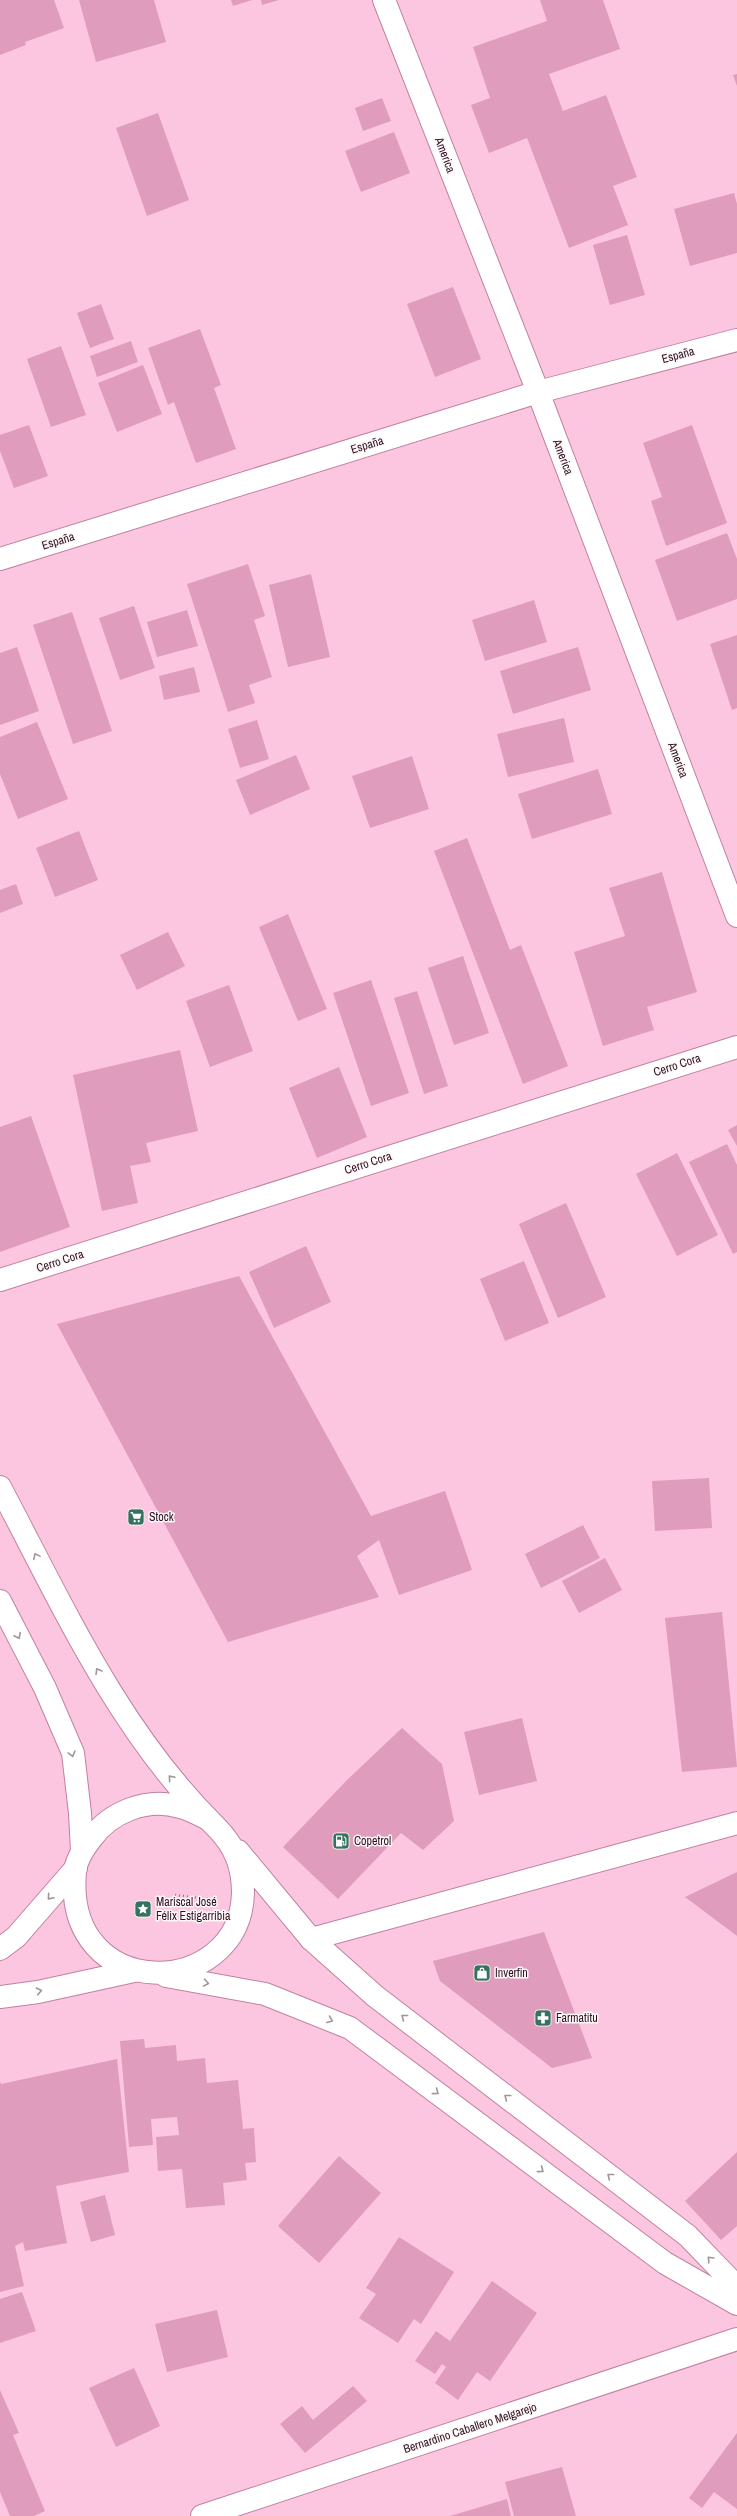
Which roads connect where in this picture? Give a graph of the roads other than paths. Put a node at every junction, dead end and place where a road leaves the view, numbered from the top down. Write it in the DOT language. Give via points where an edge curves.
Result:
graph roads {
  1 [pos="384,0"];
  2 [pos="737,340"];
  3 [pos="538,392"];
  4 [pos="0,559"];
  5 [pos="737,916"];
  6 [pos="737,1047"];
  7 [pos="0,1280"];
  8 [pos="0,1487"];
  9 [pos="0,1601"];
  10 [pos="206,1818"];
  11 [pos="737,1823"];
  12 [pos="229,1840"];
  13 [pos="79,1860"];
  14 [pos="311,1939"];
  15 [pos="0,1949"];
  16 [pos="143,1972"];
  17 [pos="0,1997"];
  18 [pos="737,2287"];
  19 [pos="737,2304"];
  20 [pos="737,2339"];
  21 [pos="202,2516"];
  1 -- 3 [label="main road, America"];
  2 -- 3 [label="main road, España"];
  3 -- 4 [label="main road, España"];
  3 -- 5 [label="main road, America"];
  6 -- 7 [label="main road, Cerro Cora"];
  10 -- 8 [label="main road, one-way" via="159,1764 127,1718 92,1661"];
  9 -- 13 [label="main road, one-way" via="45,1688 73,1753 80,1813"];
  10 -- 12 [label="main road"];
  10 -- 13 [label="main road" via="179,1806 150,1804 122,1811 98,1828"];
  11 -- 14 [label="main road"];
  12 -- 14 [label="main road"];
  12 -- 16 [label="main road" via="239,1860 243,1881 242,1902 235,1927 220,1947 201,1962 178,1972"];
  13 -- 15 [label="main road, one-way" via="16,1937"];
  13 -- 16 [label="main road" via="73,1893 82,1925 91,1941 110,1959"];
  18 -- 14 [label="main road, one-way" via="688,2236 375,1996"];
  17 -- 16 [label="main road, one-way"];
  16 -- 19 [label="main road, one-way" via="265,1994 350,2028 664,2263"];
  20 -- 21 [label="main road, Bernardino Caballero Melgarejo"];
}
